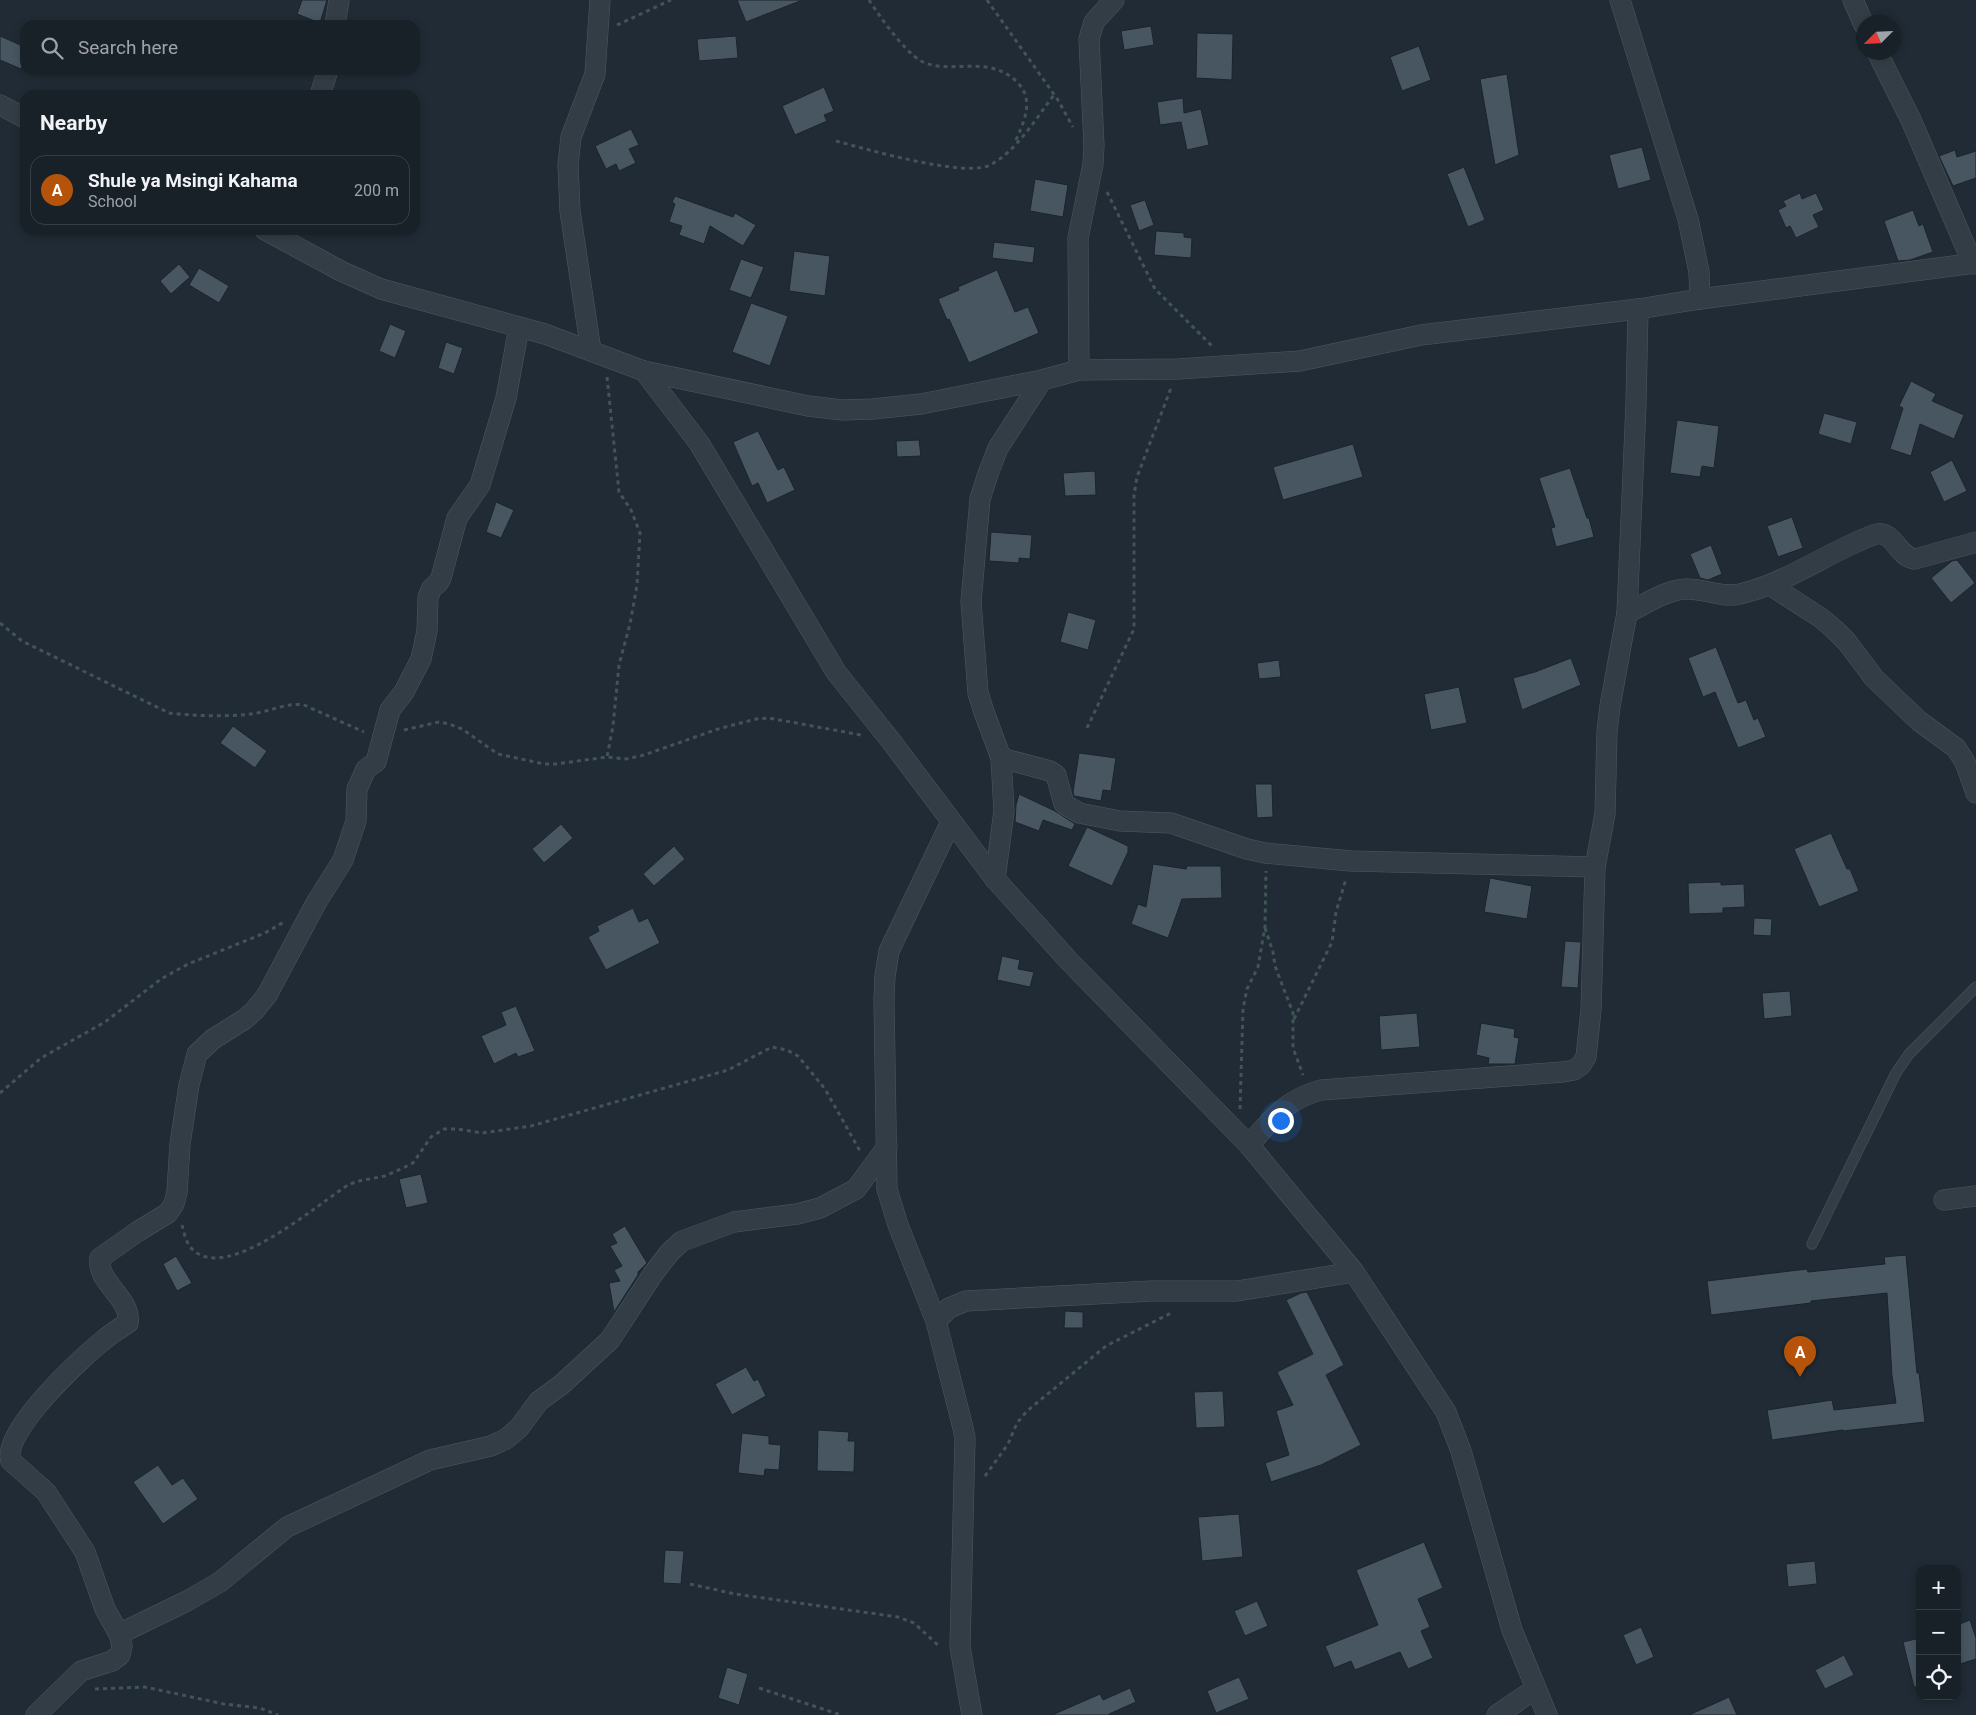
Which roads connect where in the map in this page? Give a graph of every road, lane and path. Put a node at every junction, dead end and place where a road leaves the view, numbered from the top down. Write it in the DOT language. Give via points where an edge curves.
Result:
graph roads {
  1 [pos="339,0"];
  2 [pos="600,0"];
  3 [pos="671,0"];
  4 [pos="869,0"];
  5 [pos="1095,0"];
  6 [pos="1114,0"];
  7 [pos="1620,0"];
  8 [pos="1853,0"];
  9 [pos="1860,15"];
  10 [pos="336,20"];
  11 [pos="1094,22"];
  12 [pos="598,34"];
  13 [pos="1881,60"];
  14 [pos="326,75"];
  15 [pos="322,90"];
  16 [pos="1054,95"];
  17 [pos="0,105"];
  18 [pos="20,115"];
  19 [pos="836,141"];
  20 [pos="1014,144"];
  21 [pos="274,235"];
  22 [pos="1974,264"];
  23 [pos="1700,299"];
  24 [pos="1638,309"];
  25 [pos="519,327"];
  26 [pos="598,354"];
  27 [pos="1178,368"];
  28 [pos="1078,370"];
  29 [pos="644,371"];
  30 [pos="1042,380"];
  31 [pos="1976,542"];
  32 [pos="1770,585"];
  33 [pos="1627,613"];
  34 [pos="0,623"];
  35 [pos="1087,728"];
  36 [pos="384,734"];
  37 [pos="891,741"];
  38 [pos="607,757"];
  39 [pos="1001,758"];
  40 [pos="1976,793"];
  41 [pos="951,822"];
  42 [pos="1266,853"];
  43 [pos="1351,861"];
  44 [pos="1595,867"];
  45 [pos="995,879"];
  46 [pos="316,903"];
  47 [pos="1265,927"];
  48 [pos="1976,987"];
  49 [pos="1294,1020"];
  50 [pos="1321,1090"];
  51 [pos="0,1093"];
  52 [pos="1244,1140"];
  53 [pos="887,1147"];
  54 [pos="871,1170"];
  55 [pos="1976,1196"];
  56 [pos="175,1197"];
  57 [pos="1944,1200"];
  58 [pos="1812,1244"];
  59 [pos="1354,1272"];
  60 [pos="1196,1292"];
  61 [pos="936,1321"];
  62 [pos="963,1506"];
  63 [pos="690,1584"];
  64 [pos="120,1634"];
  65 [pos="963,1668"];
  66 [pos="759,1688"];
  67 [pos="1535,1690"];
  68 [pos="60,1693"];
  69 [pos="36,1715"];
  70 [pos="278,1715"];
  71 [pos="842,1715"];
  72 [pos="972,1715"];
  73 [pos="1497,1715"];
  74 [pos="1546,1715"];
  1 -- 10 [label="street"];
  2 -- 12 [label="street"];
  3 -- 12 [label="path"];
  4 -- 20 [label="path" via="880,18 923,62 997,69 1014,79 1022,87 1027,108"];
  5 -- 11 [label="street"];
  6 -- 11 [label="street"];
  7 -- 23 [label="street" via="1688,219 1699,272"];
  8 -- 9 [label="street"];
  11 -- 28 [label="street" via="1089,39 1093,164 1078,238"];
  12 -- 26 [label="street" via="595,74 571,137 568,164 570,211"];
  13 -- 22 [label="street"];
  14 -- 15 [label="street"];
  16 -- 20 [label="path"];
  17 -- 18 [label="street"];
  19 -- 20 [label="path" via="925,163 977,168 989,166"];
  21 -- 25 [label="street" via="381,289"];
  22 -- 23 [label="street"];
  23 -- 24 [label="street"];
  24 -- 27 [label="street" via="1422,335 1300,361"];
  24 -- 33 [label="street"];
  25 -- 26 [label="street"];
  25 -- 36 [label="street" via="506,398 480,485 457,518 441,578 428,597 427,630 421,659 404,692 390,710"];
  26 -- 29 [label="street"];
  26 -- 38 [label="path" via="619,492 631,510 640,534 637,585 619,665"];
  27 -- 28 [label="street"];
  27 -- 35 [label="path" via="1137,477 1134,495 1134,629"];
  28 -- 30 [label="street"];
  29 -- 30 [label="street" via="808,406 842,410 921,404"];
  29 -- 37 [label="street" via="699,444 836,672"];
  30 -- 39 [label="street" via="998,448 980,498 971,602 976,674 984,712"];
  31 -- 32 [label="street" via="1914,559 1905,556 1887,535 1876,534"];
  32 -- 33 [label="street" via="1728,595 1686,589"];
  32 -- 40 [label="street" via="1834,629 1874,678 1919,721 1956,748 1965,762"];
  33 -- 44 [label="street" via="1610,706 1605,814"];
  34 -- 36 [label="path" via="22,641 169,713 247,715 294,703 313,708 362,732"];
  36 -- 38 [label="path" via="439,722 462,729 498,754 511,758 544,764"];
  36 -- 46 [label="street" via="376,762 366,769 357,789 356,821 343,860"];
  37 -- 38 [label="path" via="769,718 718,729 644,755 626,759"];
  37 -- 41 [label="street"];
  39 -- 42 [label="street" via="1056,775 1064,804 1079,813 1120,821 1171,823"];
  39 -- 45 [label="street" via="1004,811"];
  41 -- 45 [label="street"];
  41 -- 53 [label="street" via="889,951 884,1000"];
  42 -- 43 [label="street"];
  42 -- 47 [label="path"];
  43 -- 44 [label="street"];
  43 -- 49 [label="path" via="1336,912 1332,942"];
  44 -- 50 [label="street" via="1591,1010 1586,1057 1581,1065 1562,1072"];
  45 -- 52 [label="street" via="1068,961"];
  46 -- 51 [label="path" via="265,933 188,964 161,979 105,1022 41,1058"];
  46 -- 56 [label="street" via="267,995 245,1019 213,1039 197,1054 187,1095"];
  47 -- 49 [label="path"];
  47 -- 52 [label="path" via="1258,967 1247,989 1243,1009"];
  48 -- 58 [label="lane" via="1909,1054 1896,1074"];
  49 -- 50 [label="path" via="1293,1048 1299,1068 1307,1080"];
  50 -- 52 [label="street" via="1293,1100"];
  52 -- 59 [label="street"];
  53 -- 54 [label="street"];
  53 -- 61 [label="street" via="888,1189 893,1208"];
  54 -- 56 [label="path" via="825,1089 798,1056 772,1047 728,1070 531,1126 482,1133 444,1129 431,1137 413,1163 385,1176 350,1184 276,1236 230,1256 209,1258 192,1249 184,1235"];
  54 -- 64 [label="street" via="856,1189 820,1208 734,1222 682,1241 653,1274 610,1340 539,1401 506,1440 430,1460 287,1527 220,1582"];
  55 -- 57 [label="street"];
  56 -- 64 [label="street" via="168,1213 100,1258 100,1271 118,1295 129,1317 128,1324 105,1339 49,1391 22,1424 9,1455 11,1461 46,1492 85,1552 105,1609"];
  59 -- 60 [label="street" via="1237,1291"];
  59 -- 67 [label="street" via="1446,1412 1461,1451 1512,1630"];
  60 -- 61 [label="street" via="1151,1291 966,1301 949,1308"];
  60 -- 62 [label="path" via="1172,1312 1106,1346 1027,1411"];
  61 -- 62 [label="street" via="965,1438"];
  62 -- 65 [label="street" via="960,1647"];
  63 -- 65 [label="path" via="735,1594 898,1617 914,1623"];
  64 -- 68 [label="street" via="120,1655 112,1661 81,1671"];
  65 -- 72 [label="street"];
  66 -- 71 [label="path"];
  67 -- 73 [label="street"];
  67 -- 74 [label="street"];
  68 -- 69 [label="street"];
  68 -- 70 [label="path" via="145,1687 224,1704 260,1708"];
}
